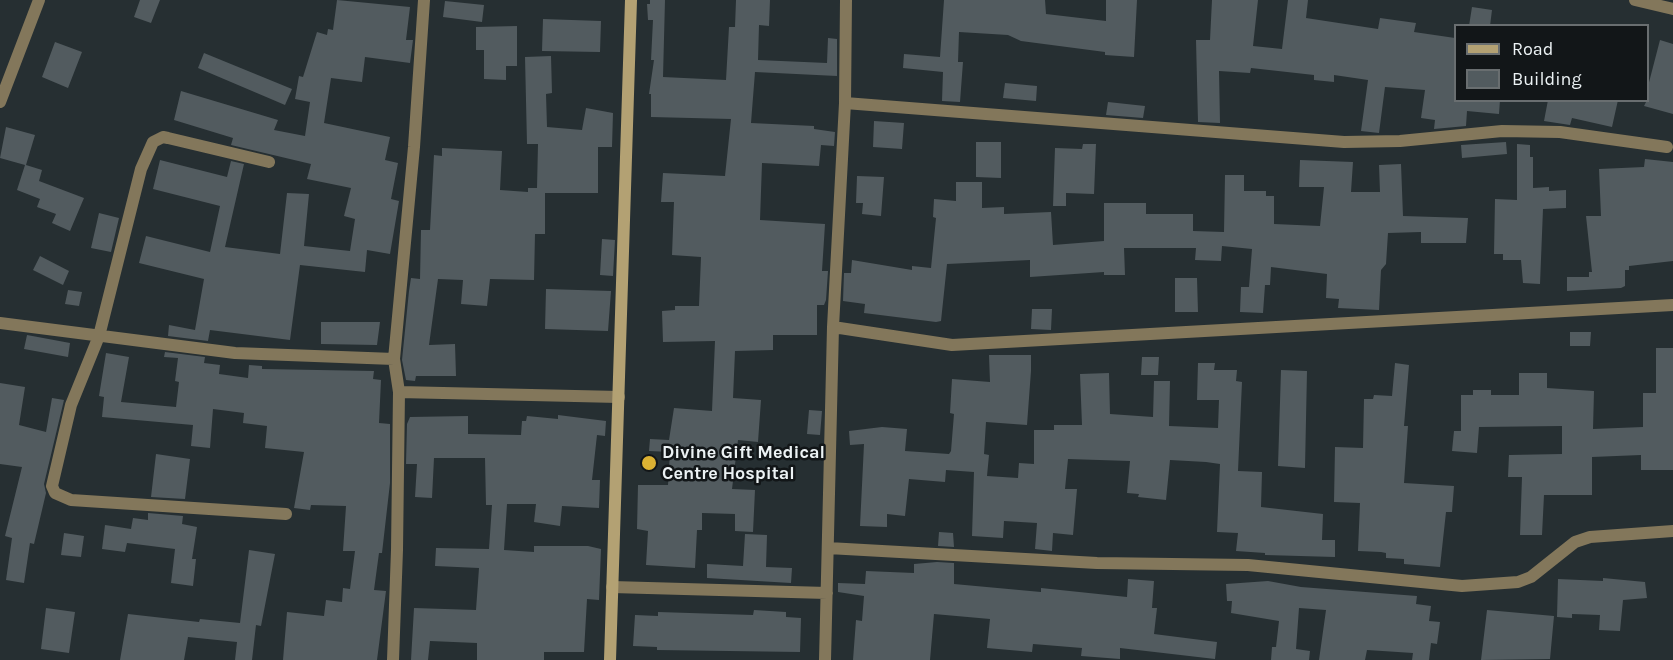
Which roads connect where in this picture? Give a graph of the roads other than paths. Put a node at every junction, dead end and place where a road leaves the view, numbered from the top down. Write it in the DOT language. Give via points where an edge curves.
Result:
graph roads {
  1 [pos="39,0"];
  2 [pos="424,0"];
  3 [pos="631,0"];
  4 [pos="846,0"];
  5 [pos="1635,0"];
  6 [pos="1673,9"];
  7 [pos="0,102"];
  8 [pos="845,103"];
  9 [pos="1667,147"];
  10 [pos="268,162"];
  11 [pos="1673,305"];
  12 [pos="0,323"];
  13 [pos="833,327"];
  14 [pos="99,336"];
  15 [pos="394,359"];
  16 [pos="399,392"];
  17 [pos="620,398"];
  18 [pos="286,514"];
  19 [pos="1673,531"];
  20 [pos="828,548"];
  21 [pos="612,587"];
  22 [pos="827,593"];
  23 [pos="393,660"];
  24 [pos="610,660"];
  25 [pos="825,660"];
  1 -- 7 [label="street"];
  2 -- 15 [label="street"];
  3 -- 17 [label="street"];
  4 -- 8 [label="street"];
  5 -- 6 [label="street"];
  8 -- 9 [label="street" via="1344,142 1502,131 1560,132"];
  8 -- 13 [label="street"];
  10 -- 14 [label="street" via="163,137 153,142 141,169"];
  11 -- 13 [label="street" via="952,345"];
  12 -- 14 [label="street"];
  13 -- 20 [label="street"];
  14 -- 15 [label="street" via="235,353"];
  14 -- 18 [label="street" via="71,405 52,477 55,493 71,500"];
  15 -- 16 [label="street"];
  16 -- 17 [label="street"];
  16 -- 23 [label="street"];
  17 -- 21 [label="street"];
  19 -- 20 [label="street" via="1590,537 1518,582 1462,586 1248,565 1097,562"];
  20 -- 22 [label="street"];
  21 -- 22 [label="street"];
  21 -- 24 [label="street"];
  22 -- 25 [label="street"];
}
